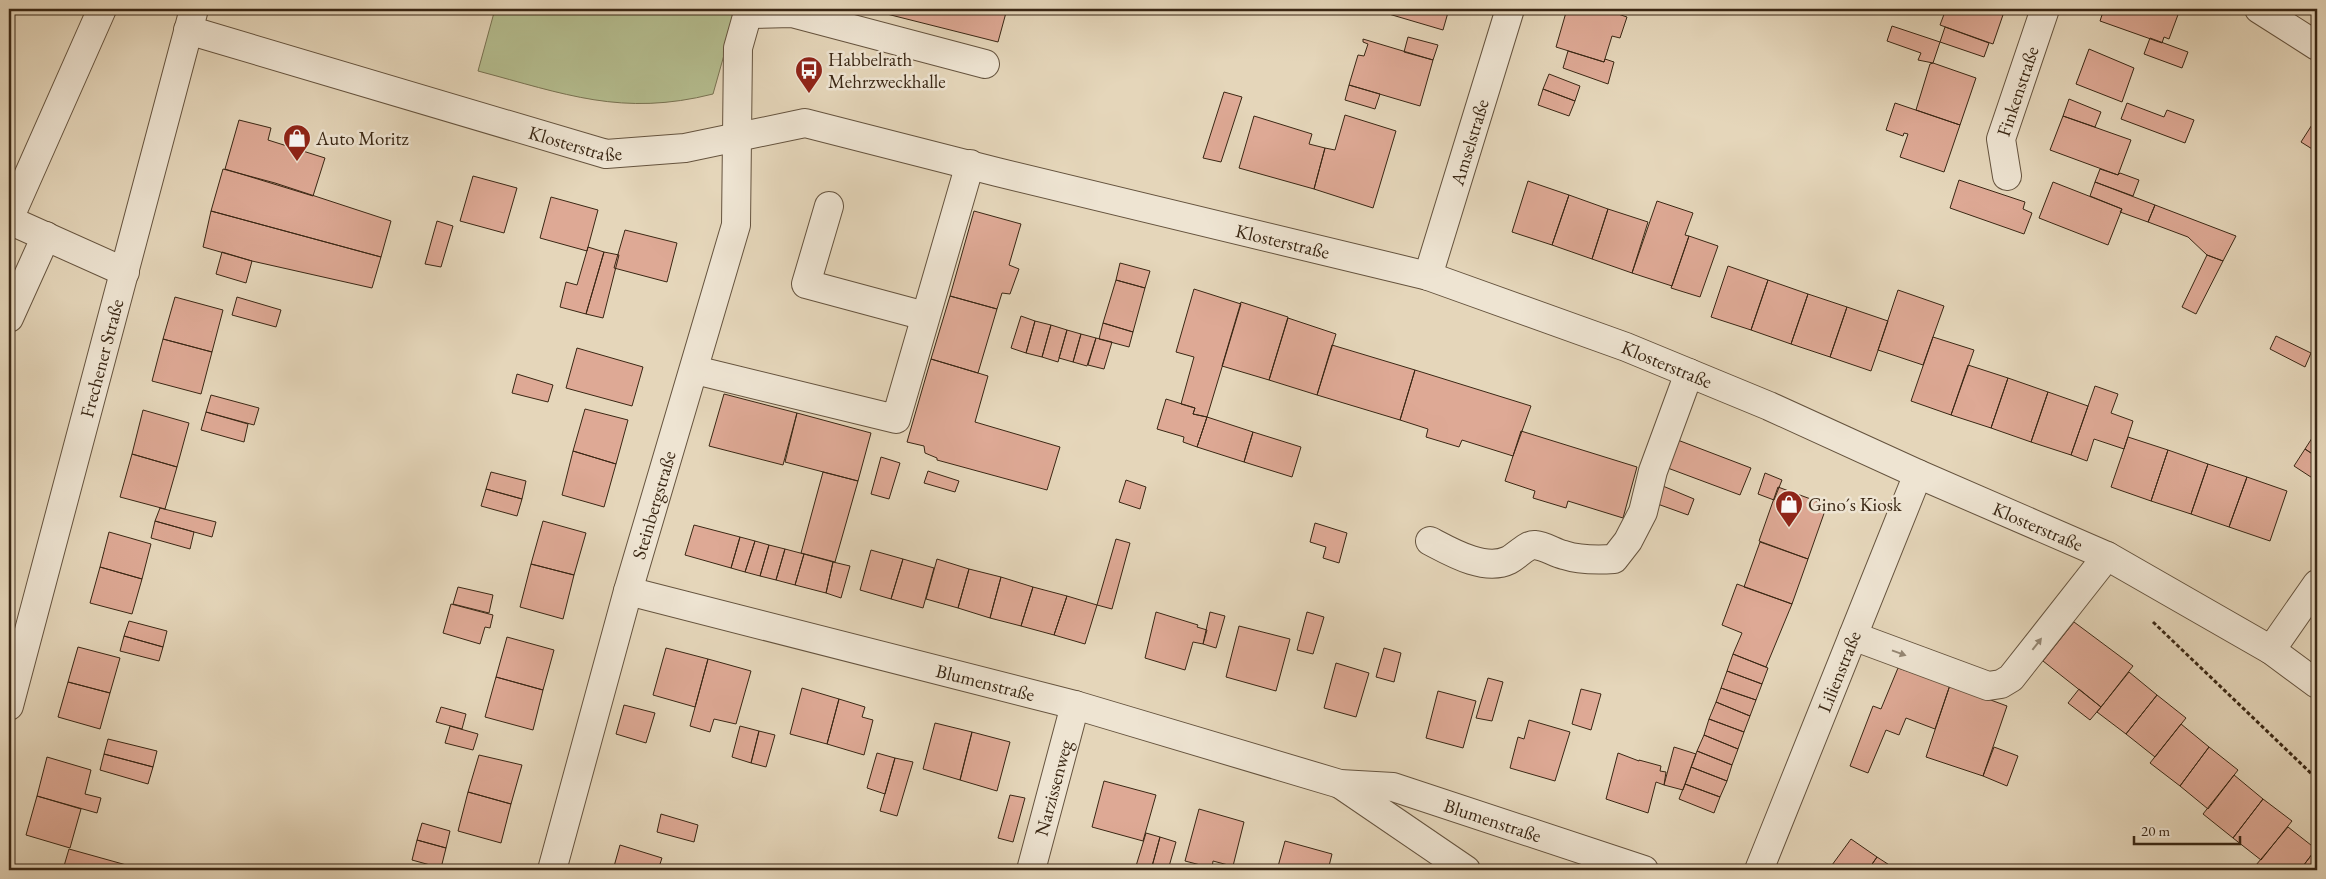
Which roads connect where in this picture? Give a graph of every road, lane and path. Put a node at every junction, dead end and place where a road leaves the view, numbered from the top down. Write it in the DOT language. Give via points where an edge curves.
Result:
graph roads {
  1 [pos="102,9"];
  2 [pos="1510,9"];
  3 [pos="2045,9"];
  4 [pos="2259,9"];
  5 [pos="748,12"];
  6 [pos="191,19"];
  7 [pos="2317,46"];
  8 [pos="985,64"];
  9 [pos="736,138"];
  10 [pos="970,164"];
  11 [pos="2007,176"];
  12 [pos="830,206"];
  13 [pos="9,220"];
  14 [pos="46,236"];
  15 [pos="125,272"];
  16 [pos="1428,276"];
  17 [pos="925,316"];
  18 [pos="9,318"];
  19 [pos="695,370"];
  20 [pos="1689,373"];
  21 [pos="1918,474"];
  22 [pos="1430,541"];
  23 [pos="2106,556"];
  24 [pos="628,591"];
  25 [pos="2314,596"];
  26 [pos="2146,615"];
  27 [pos="1853,636"];
  28 [pos="2271,650"];
  29 [pos="2317,684"];
  30 [pos="1076,705"];
  31 [pos="9,706"];
  32 [pos="2317,778"];
  33 [pos="1340,784"];
  34 [pos="552,870"];
  35 [pos="1031,870"];
  36 [pos="1466,870"];
  37 [pos="1644,870"];
  38 [pos="1759,870"];
  1 -- 13 [label="street"];
  2 -- 16 [label="street, Amselstraße"];
  3 -- 11 [label="street, Finkenstraße" via="2001,139"];
  4 -- 7 [label="street"];
  5 -- 8 [label="street" via="792,13"];
  5 -- 9 [label="street, Steinbergstraße" via="738,48"];
  6 -- 9 [label="street, Klosterstraße" via="606,154 685,148"];
  6 -- 15 [label="street, Frechener Straße"];
  9 -- 10 [label="street, Klosterstraße" via="805,123"];
  9 -- 19 [label="street, Steinbergstraße" via="736,225"];
  10 -- 16 [label="street, Klosterstraße"];
  10 -- 17 [label="street"];
  12 -- 17 [label="street" via="806,284"];
  13 -- 14 [label="street"];
  14 -- 15 [label="street"];
  14 -- 18 [label="street"];
  15 -- 31 [label="street, Frechener Straße"];
  16 -- 20 [label="street, Klosterstraße"];
  17 -- 19 [label="street" via="896,419"];
  19 -- 24 [label="street, Steinbergstraße"];
  20 -- 21 [label="street, Klosterstraße"];
  20 -- 22 [label="street" via="1653,471 1642,512 1628,541 1614,559 1565,556 1535,544 1499,564 1473,560"];
  21 -- 23 [label="street, Klosterstraße"];
  21 -- 27 [label="street, Lilienstraße"];
  27 -- 23 [label="street, one-way" via="1988,686 2001,684 2011,678"];
  23 -- 28 [label="street, Klosterstraße"];
  24 -- 30 [label="street, Blumenstraße"];
  24 -- 34 [label="street, Steinbergstraße"];
  25 -- 28 [label="street"];
  26 -- 32 [label="path"];
  27 -- 38 [label="street, Lilienstraße"];
  28 -- 29 [label="street, Klosterstraße"];
  30 -- 33 [label="street, Blumenstraße"];
  30 -- 35 [label="street, Narzissenweg"];
  33 -- 36 [label="street, Blumenstraße"];
  33 -- 37 [label="street, Blumenstraße" via="1393,787"];
}
